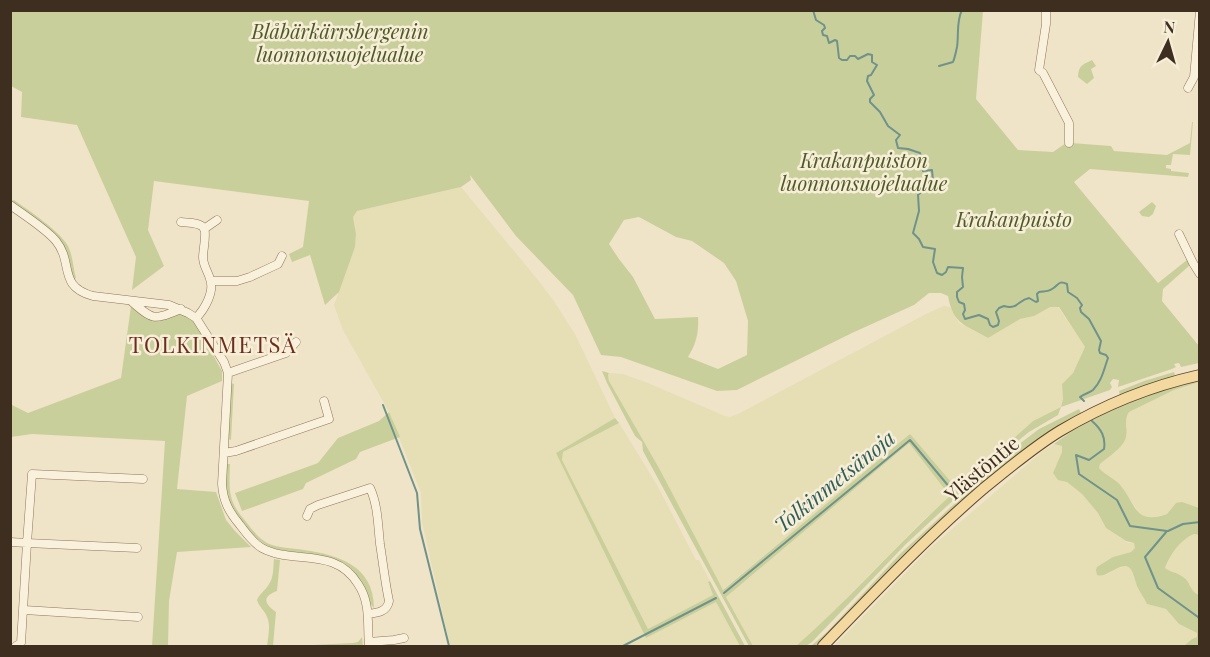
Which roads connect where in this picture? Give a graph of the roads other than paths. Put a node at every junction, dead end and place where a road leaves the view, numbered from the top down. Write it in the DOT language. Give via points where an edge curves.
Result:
graph roads {
  1 [pos="1046,10"];
  2 [pos="1200,11"];
  3 [pos="1188,88"];
  4 [pos="1069,143"];
  5 [pos="10,205"];
  6 [pos="217,220"];
  7 [pos="181,222"];
  8 [pos="204,229"];
  9 [pos="1179,234"];
  10 [pos="282,256"];
  11 [pos="1200,274"];
  12 [pos="212,281"];
  13 [pos="130,301"];
  14 [pos="181,309"];
  15 [pos="196,318"];
  16 [pos="296,342"];
  17 [pos="228,373"];
  18 [pos="1200,375"];
  19 [pos="324,401"];
  20 [pos="224,453"];
  21 [pos="143,479"];
  22 [pos="307,516"];
  23 [pos="10,542"];
  24 [pos="27,543"];
  25 [pos="137,548"];
  26 [pos="24,610"];
  27 [pos="368,614"];
  28 [pos="138,616"];
  29 [pos="405,638"];
  30 [pos="369,644"];
  31 [pos="16,646"];
  32 [pos="824,646"];
  1 -- 4 [label="street" via="1040,70 1069,123"];
  2 -- 3 [label="street" via="1194,77"];
  5 -- 13 [label="street" via="54,238 76,289 93,296"];
  6 -- 8 [label="street"];
  7 -- 8 [label="street"];
  8 -- 12 [label="street" via="203,260"];
  9 -- 11 [label="street"];
  10 -- 12 [label="street" via="278,264 250,277"];
  12 -- 15 [label="street" via="206,303"];
  13 -- 14 [label="street"];
  13 -- 14 [label="street" via="155,317"];
  14 -- 15 [label="street"];
  15 -- 17 [label="street"];
  16 -- 17 [label="street" via="286,352"];
  17 -- 20 [label="street"];
  18 -- 32 [label="main road, Ylästöntie" via="1106,407 1014,463 892,574"];
  19 -- 20 [label="street" via="329,419"];
  20 -- 27 [label="street" via="225,502 252,540 274,552 341,566 359,584"];
  21 -- 24 [label="street" via="32,474"];
  22 -- 27 [label="street" via="318,504 370,488 389,601 385,610"];
  23 -- 24 [label="street"];
  24 -- 25 [label="street"];
  24 -- 26 [label="street"];
  26 -- 28 [label="street"];
  26 -- 31 [label="street" via="21,643"];
  27 -- 30 [label="street"];
  29 -- 30 [label="street"];
}
